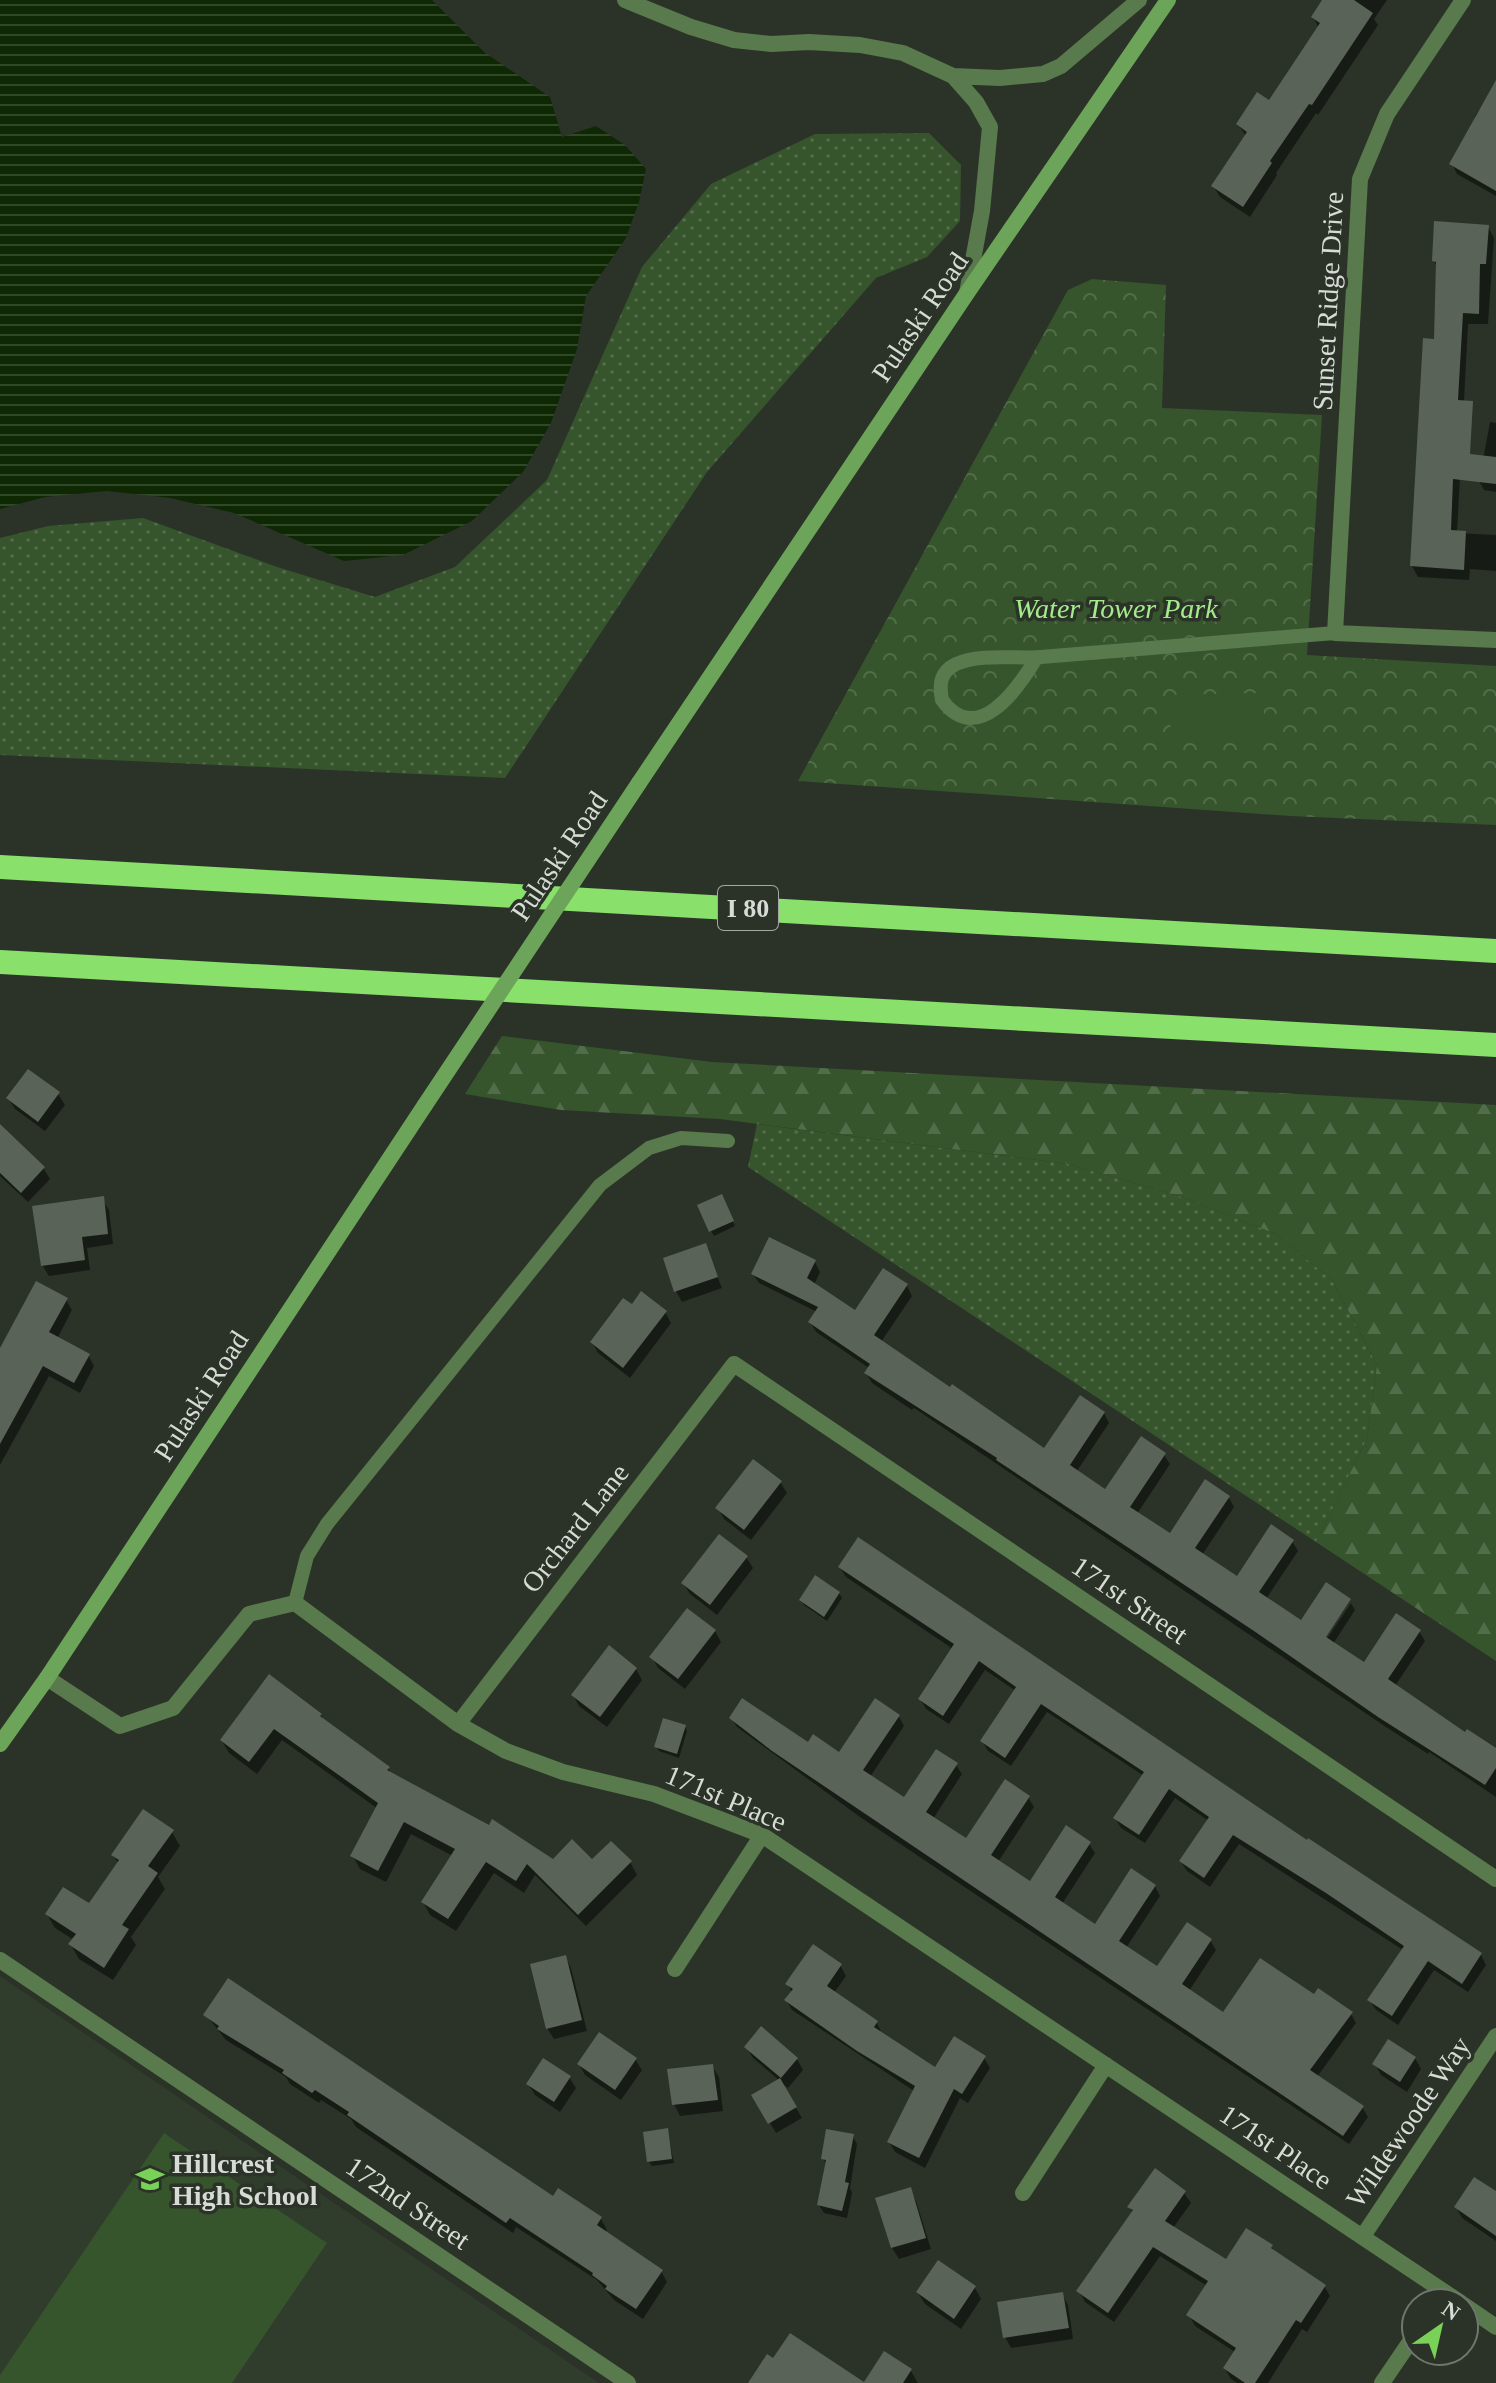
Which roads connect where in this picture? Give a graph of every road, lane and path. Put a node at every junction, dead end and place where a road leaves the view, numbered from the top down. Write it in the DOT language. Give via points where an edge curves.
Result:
graph roads {
  1 [pos="625,0"];
  2 [pos="1139,0"];
  3 [pos="1168,0"];
  4 [pos="1463,0"];
  5 [pos="953,76"];
  6 [pos="967,293"];
  7 [pos="1335,633"];
  8 [pos="1496,640"];
  9 [pos="1037,657"];
  10 [pos="0,867"];
  11 [pos="1496,951"];
  12 [pos="0,962"];
  13 [pos="1496,1045"];
  14 [pos="728,1141"];
  15 [pos="734,1364"];
  16 [pos="295,1603"];
  17 [pos="47,1678"];
  18 [pos="458,1724"];
  19 [pos="0,1744"];
  20 [pos="762,1835"];
  21 [pos="1496,1879"];
  22 [pos="0,1960"];
  23 [pos="675,1969"];
  24 [pos="1496,2036"];
  25 [pos="1106,2065"];
  26 [pos="1023,2193"];
  27 [pos="1363,2236"];
  28 [pos="1427,2287"];
  29 [pos="1400,2357"];
  30 [pos="628,2383"];
  31 [pos="1382,2383"];
  1 -- 5 [label="street" via="734,40 860,45 903,53"];
  2 -- 5 [label="street" via="1061,66 1043,74"];
  3 -- 6 [label="main road, Pulaski Road"];
  4 -- 7 [label="street, Sunset Ridge Drive" via="1387,114 1360,179"];
  5 -- 6 [label="street" via="990,127"];
  6 -- 17 [label="main road, Pulaski Road, bridge"];
  7 -- 8 [label="street"];
  7 -- 9 [label="lane"];
  9 -- 9 [label="lane" via="958,663 941,679 942,700 959,717 985,715 1002,705"];
  10 -- 11 [label="highway, I 80"];
  12 -- 13 [label="highway"];
  14 -- 16 [label="lane" via="681,1138 649,1148 600,1185 327,1524 307,1556"];
  15 -- 18 [label="street, Orchard Lane"];
  15 -- 21 [label="street, 171st Street"];
  16 -- 17 [label="street" via="249,1614 173,1708 120,1726"];
  16 -- 18 [label="street, 171st Place"];
  17 -- 19 [label="main road, Pulaski Road"];
  18 -- 20 [label="street, 171st Place" via="506,1751 563,1772 654,1794"];
  20 -- 23 [label="street"];
  20 -- 25 [label="street, 171st Place"];
  22 -- 30 [label="street, 172nd Street"];
  24 -- 27 [label="street, Wildewoode Way"];
  25 -- 26 [label="street"];
  25 -- 27 [label="street, 171st Place"];
  27 -- 28 [label="street, 171st Place"];
  29 -- 31 [label="street"];
}
